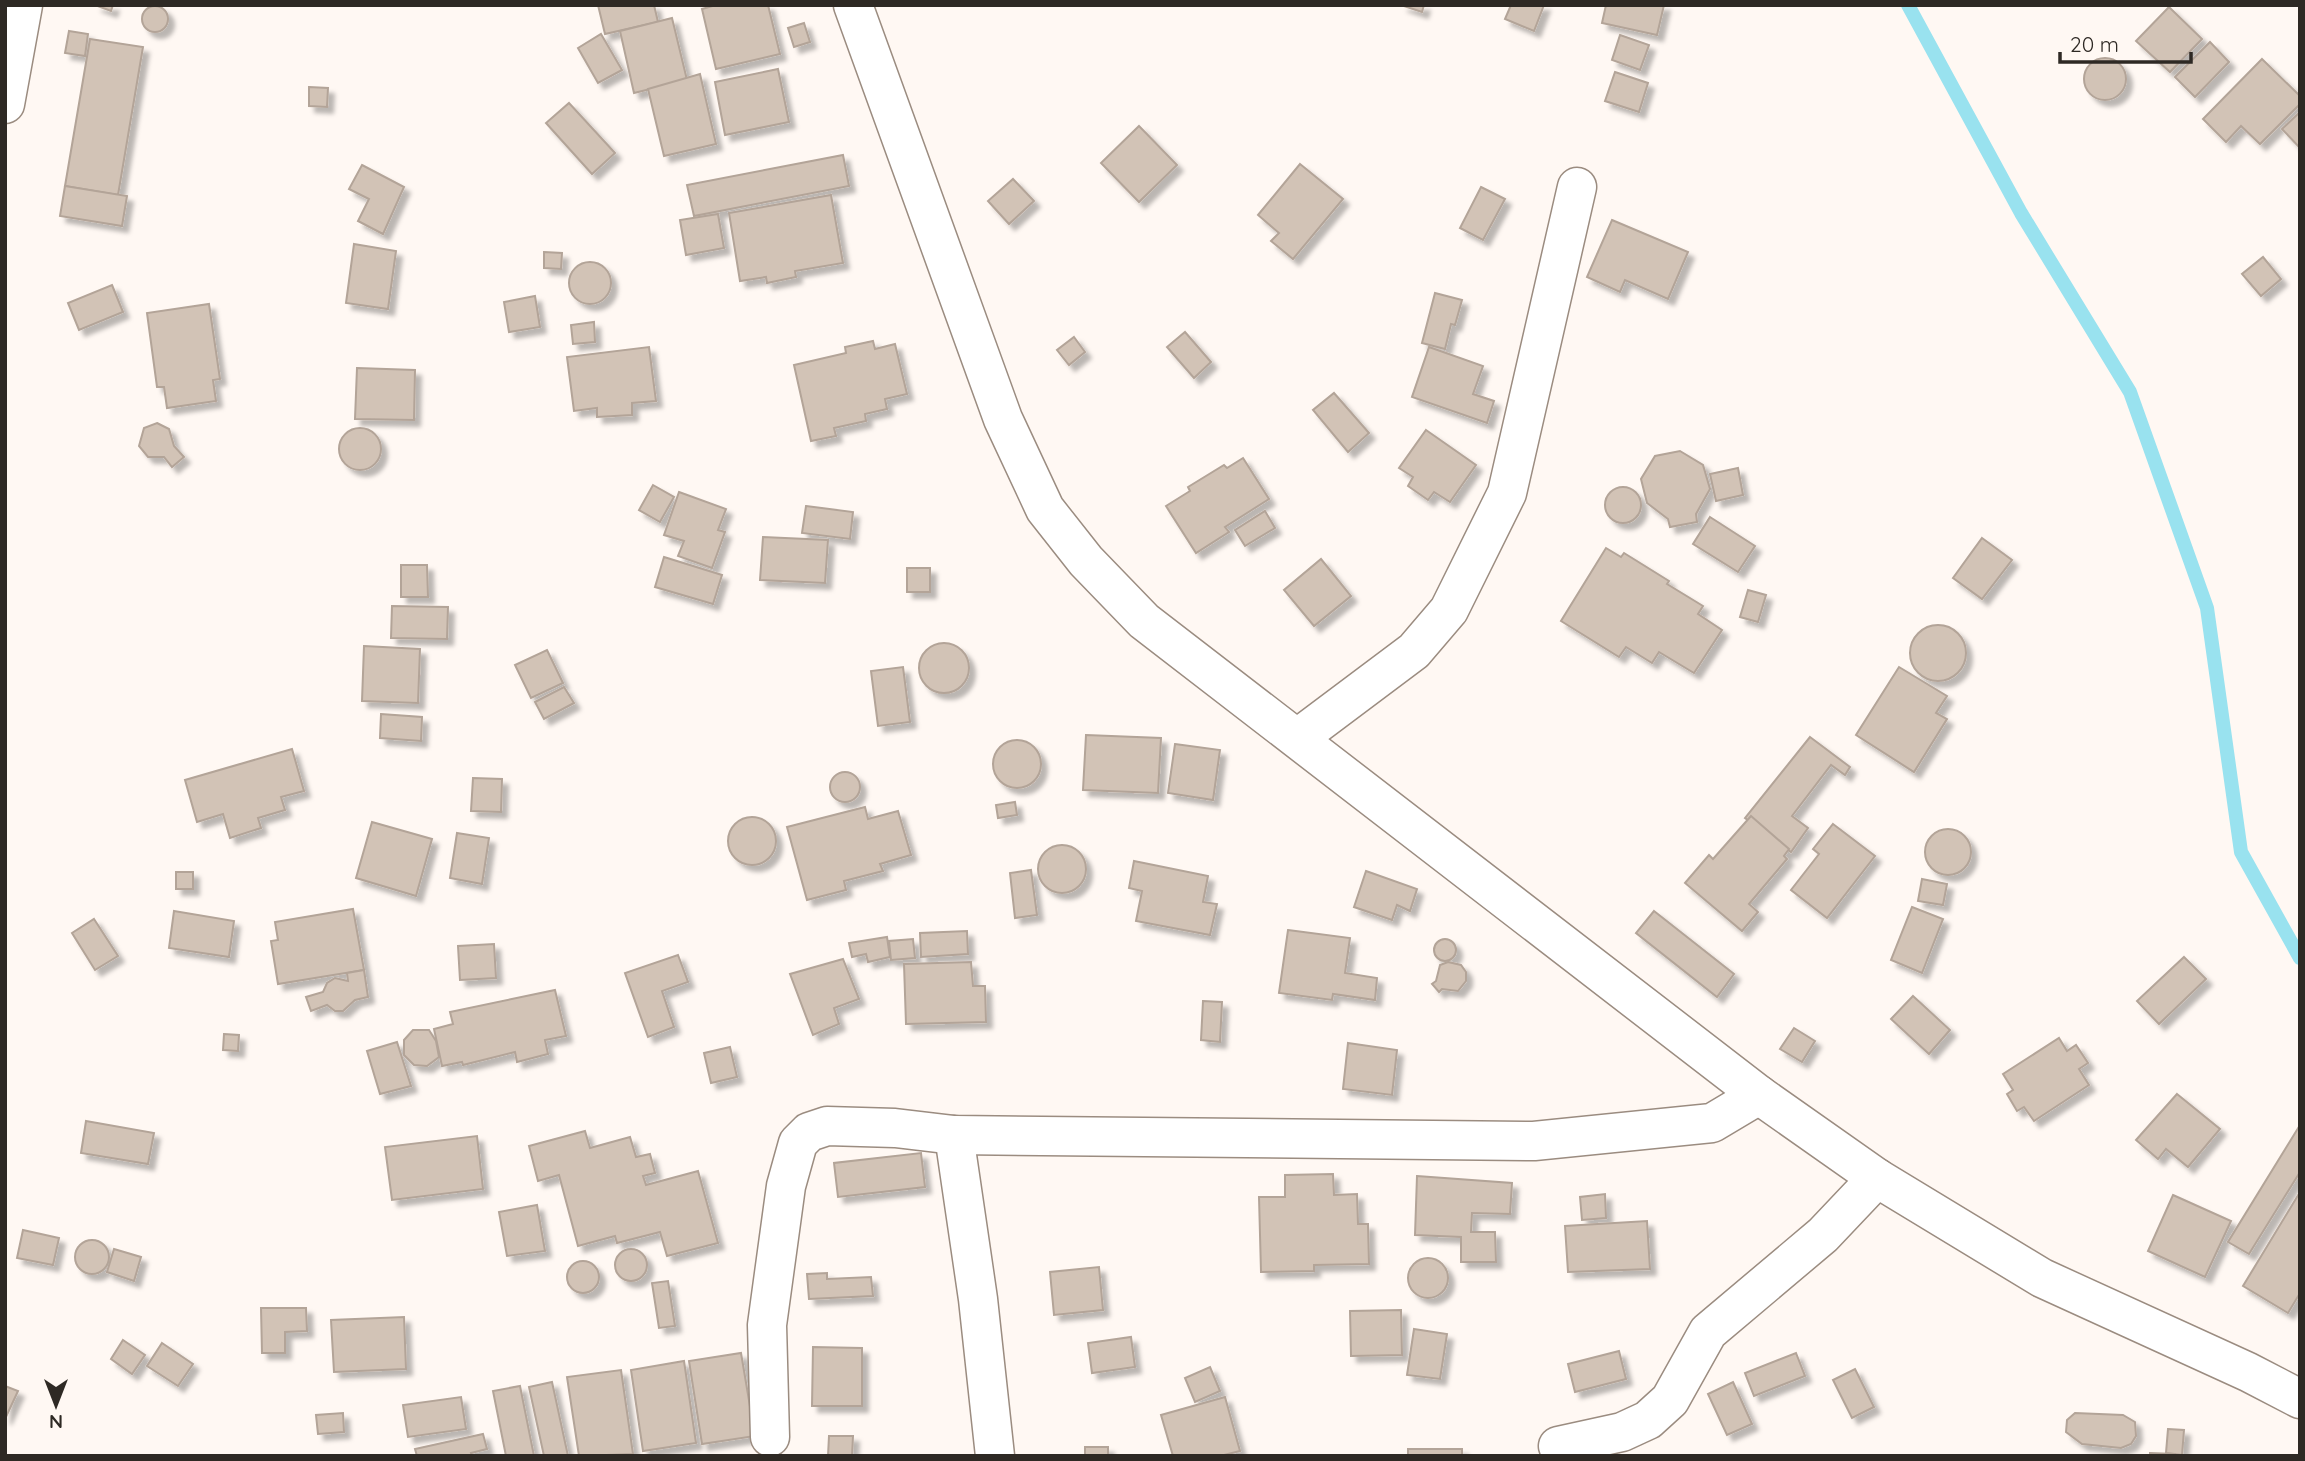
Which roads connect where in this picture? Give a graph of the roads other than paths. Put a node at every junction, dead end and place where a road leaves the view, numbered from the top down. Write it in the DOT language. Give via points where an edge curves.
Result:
graph roads {
  1 [pos="23,5"];
  2 [pos="853,5"];
  3 [pos="5,104"];
  4 [pos="1577,187"];
  5 [pos="1298,738"];
  6 [pos="1759,1095"];
  7 [pos="954,1135"];
  8 [pos="1877,1178"];
  9 [pos="2300,1399"];
  10 [pos="770,1437"];
  11 [pos="1558,1446"];
  12 [pos="995,1456"];
  1 -- 3 [label="street"];
  2 -- 5 [label="street" via="1003,419 1045,509 1086,561 1144,621"];
  4 -- 5 [label="street" via="1507,493 1449,610 1414,651"];
  5 -- 6 [label="street"];
  6 -- 7 [label="street" via="1712,1123 1534,1141"];
  6 -- 8 [label="street"];
  7 -- 10 [label="street" via="827,1126 809,1132 798,1143 786,1186 767,1325"];
  7 -- 12 [label="street"];
  8 -- 9 [label="street" via="2042,1278"];
  8 -- 11 [label="street" via="1823,1235 1708,1332 1670,1400 1648,1420 1622,1432"];
}
